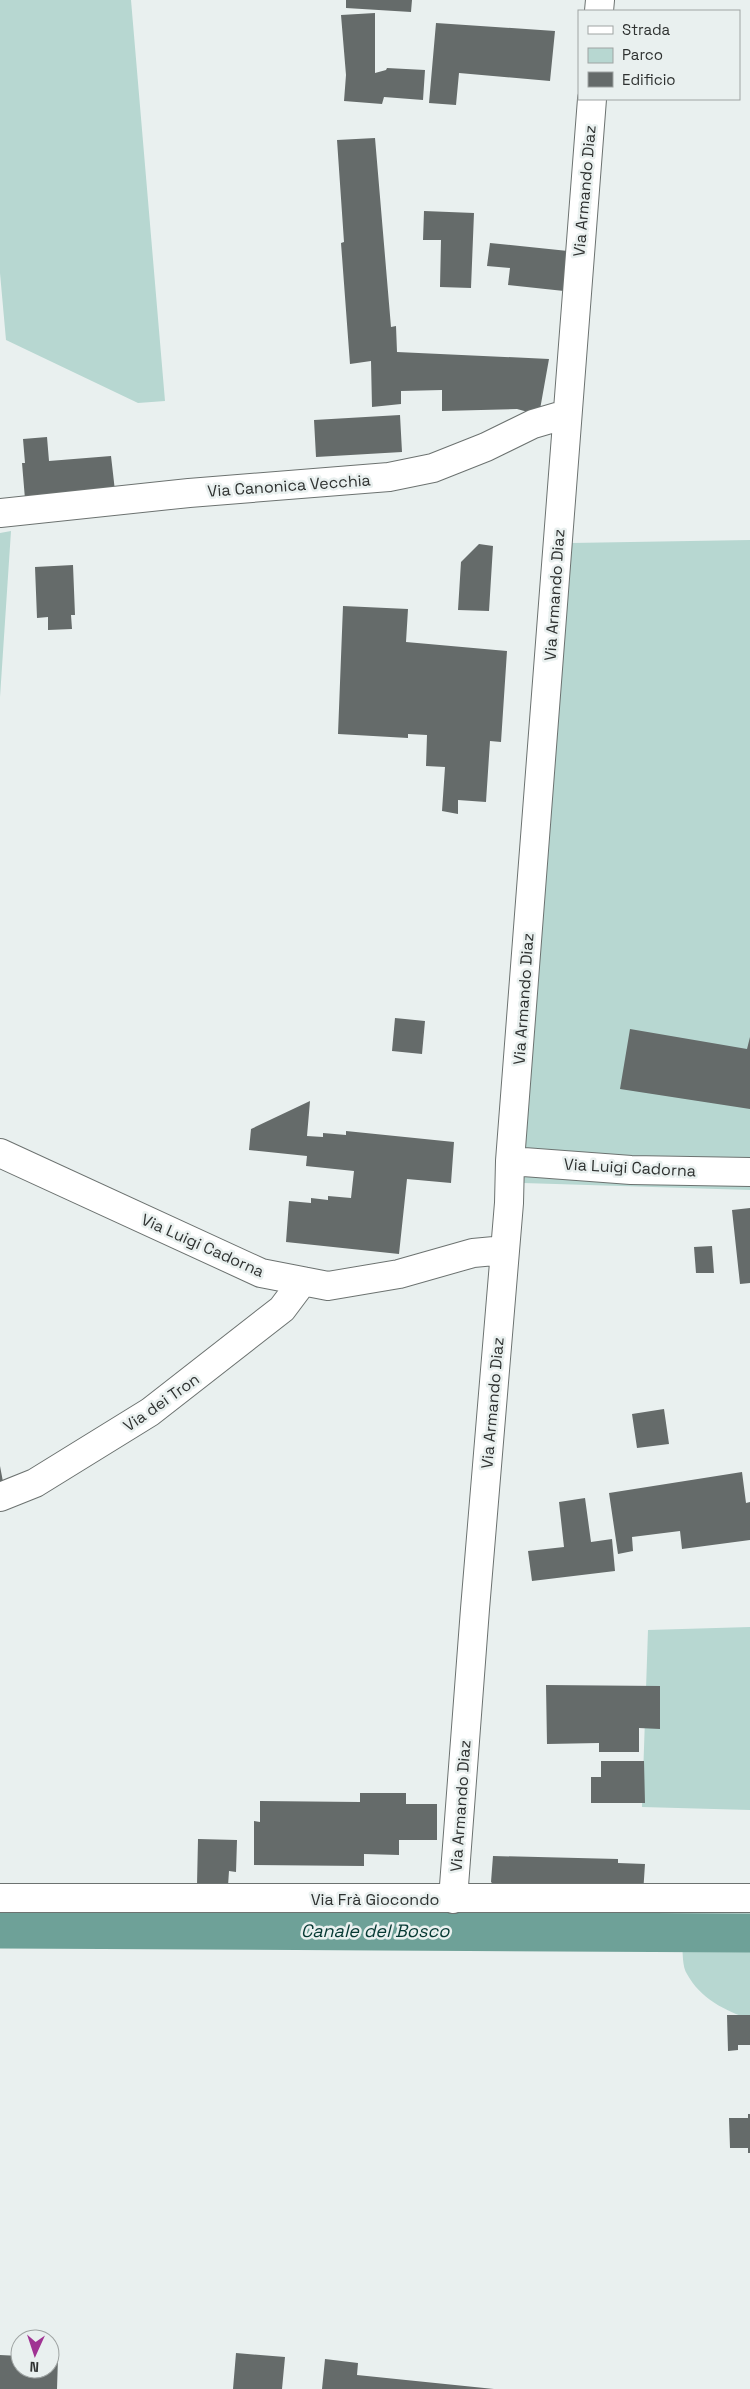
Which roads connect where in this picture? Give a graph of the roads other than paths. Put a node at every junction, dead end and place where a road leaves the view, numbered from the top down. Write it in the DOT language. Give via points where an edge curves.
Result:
graph roads {
  1 [pos="592,100"];
  2 [pos="567,414"];
  3 [pos="0,513"];
  4 [pos="0,1153"];
  5 [pos="510,1161"];
  6 [pos="750,1172"];
  7 [pos="504,1250"];
  8 [pos="303,1281"];
  9 [pos="0,1497"];
  10 [pos="0,1898"];
  11 [pos="750,1898"];
  12 [pos="453,1899"];
  1 -- 2 [label="street, Via Armando Diaz"];
  2 -- 3 [label="street, Via Canonica Vecchia" via="533,424 433,468 389,477 189,492"];
  2 -- 5 [label="street, Via Armando Diaz"];
  4 -- 8 [label="street, Via Luigi Cadorna" via="260,1272"];
  5 -- 6 [label="street, Via Luigi Cadorna" via="631,1170"];
  5 -- 7 [label="street, Via Armando Diaz"];
  7 -- 8 [label="street, Via Luigi Cadorna" via="473,1253 399,1274 328,1286"];
  7 -- 12 [label="street, Via Armando Diaz"];
  8 -- 9 [label="street, Via dei Tron" via="282,1309 150,1412 35,1483"];
  10 -- 12 [label="street, Via Frà Giocondo"];
  11 -- 12 [label="street, Via Frà Giocondo"];
}
